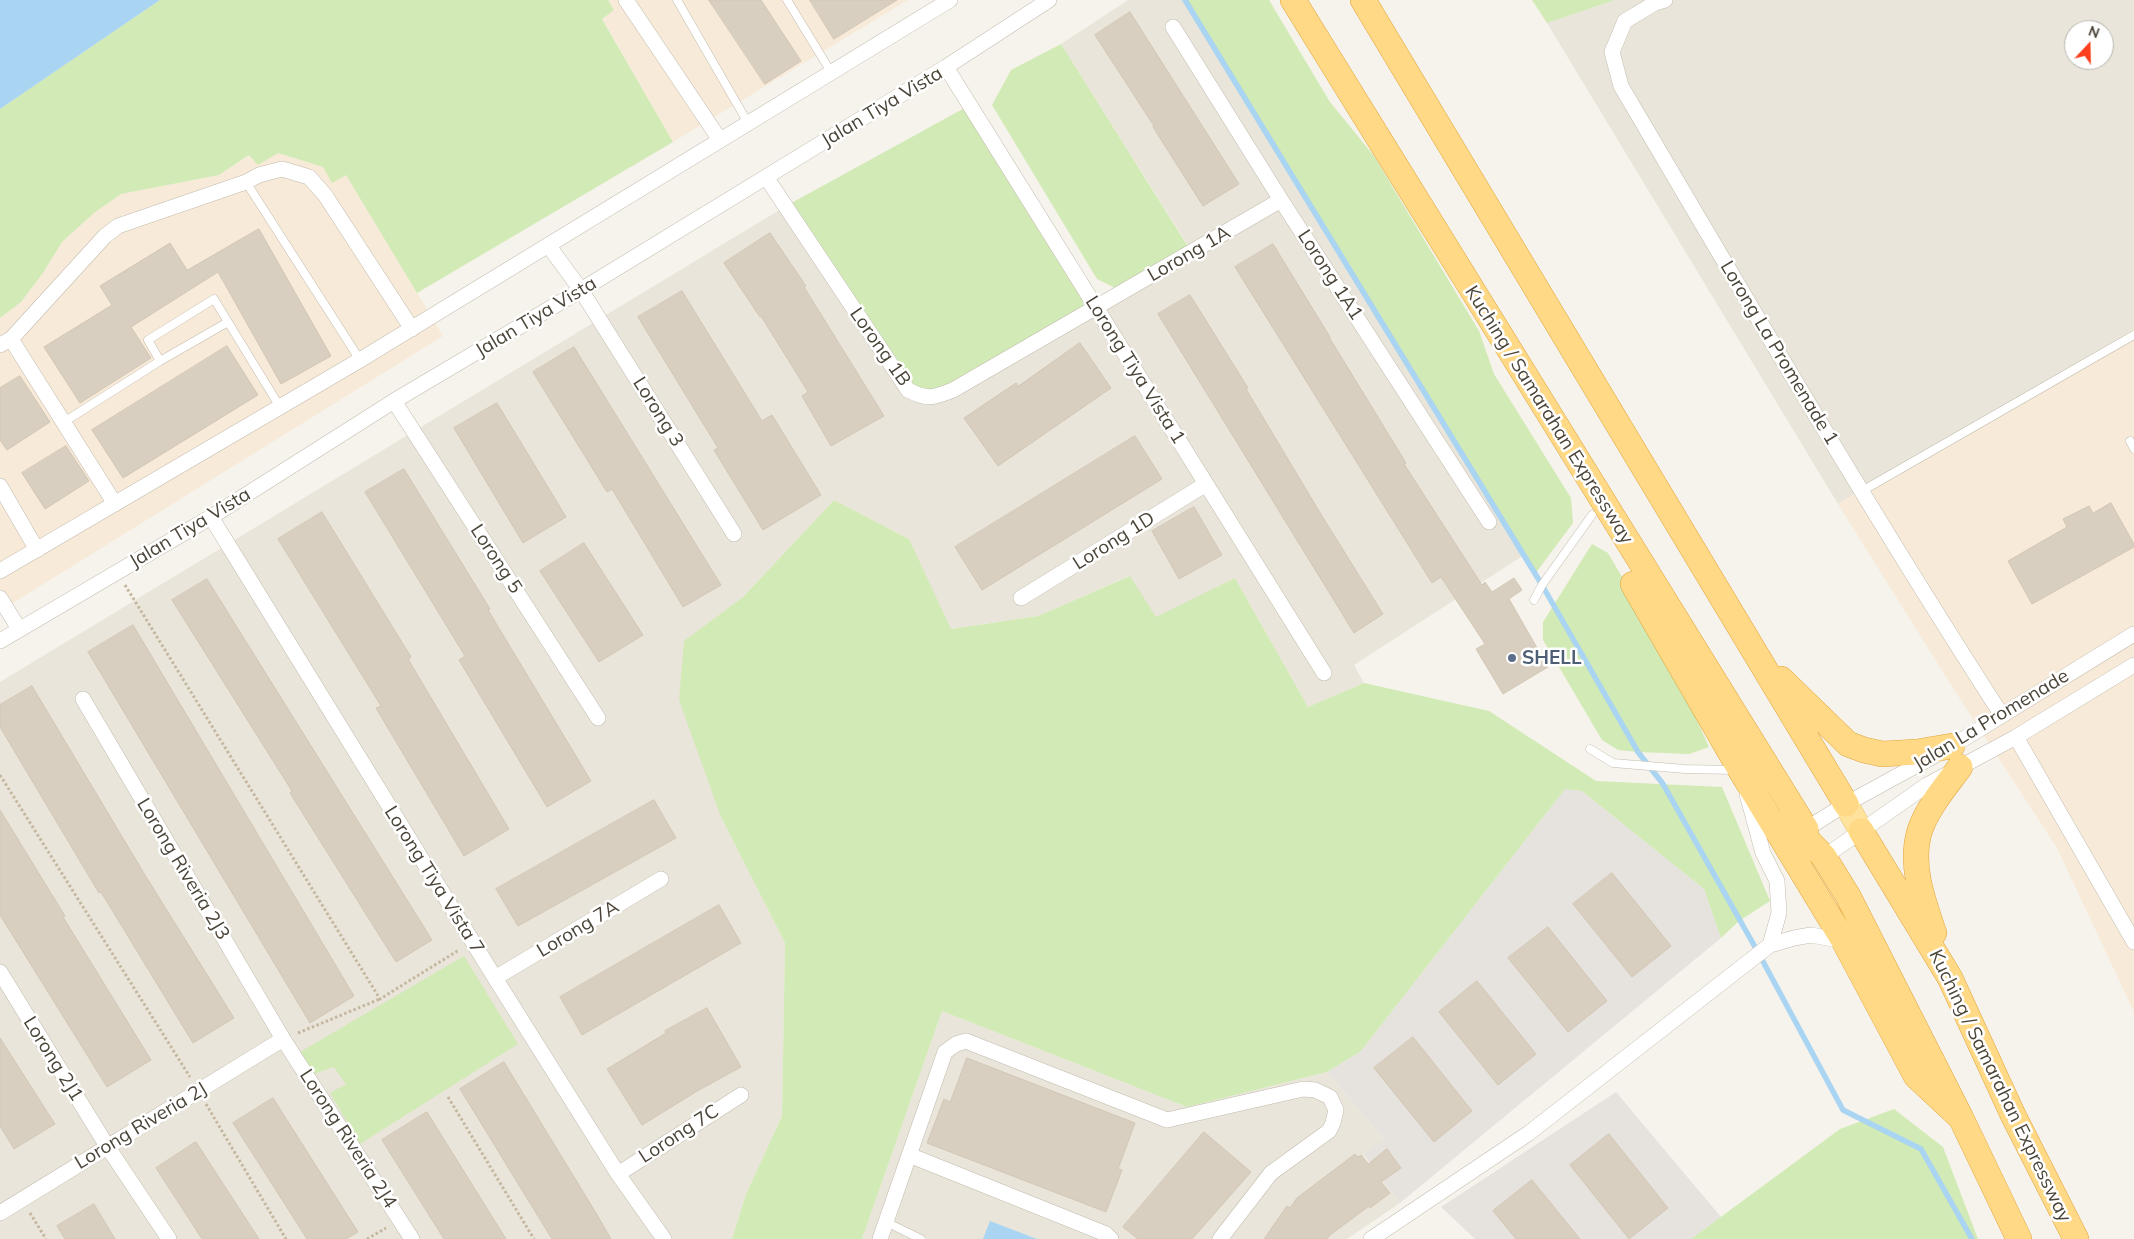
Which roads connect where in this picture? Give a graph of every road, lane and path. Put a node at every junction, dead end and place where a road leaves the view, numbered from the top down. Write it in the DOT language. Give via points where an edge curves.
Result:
graph roads {
  1 [pos="626,0"];
  2 [pos="677,0"];
  3 [pos="787,0"];
  4 [pos="950,0"];
  5 [pos="1049,0"];
  6 [pos="1293,0"];
  7 [pos="1363,0"];
  8 [pos="1665,0"];
  9 [pos="1030,5"];
  10 [pos="1173,27"];
  11 [pos="946,67"];
  12 [pos="831,72"];
  13 [pos="748,123"];
  14 [pos="720,140"];
  15 [pos="766,177"];
  16 [pos="246,182"];
  17 [pos="1281,200"];
  18 [pos="548,246"];
  19 [pos="581,290"];
  20 [pos="1096,308"];
  21 [pos="228,322"];
  22 [pos="1493,323"];
  23 [pos="412,329"];
  24 [pos="2134,335"];
  25 [pos="5,342"];
  26 [pos="360,360"];
  27 [pos="160,361"];
  28 [pos="394,401"];
  29 [pos="280,407"];
  30 [pos="64,422"];
  31 [pos="2130,442"];
  32 [pos="2134,449"];
  33 [pos="1206,484"];
  34 [pos="0,486"];
  35 [pos="1862,491"];
  36 [pos="115,504"];
  37 [pos="1592,515"];
  38 [pos="211,516"];
  39 [pos="1489,522"];
  40 [pos="734,534"];
  41 [pos="37,550"];
  42 [pos="0,571"];
  43 [pos="116,572"];
  44 [pos="0,598"];
  45 [pos="1022,598"];
  46 [pos="1534,600"];
  47 [pos="19,629"];
  48 [pos="2134,634"];
  49 [pos="0,641"];
  50 [pos="1756,655"];
  51 [pos="2134,665"];
  52 [pos="1324,673"];
  53 [pos="83,700"];
  54 [pos="2001,714"];
  55 [pos="598,718"];
  56 [pos="2016,737"];
  57 [pos="1590,749"];
  58 [pos="1956,756"];
  59 [pos="1741,770"];
  60 [pos="0,775"];
  61 [pos="1846,804"];
  62 [pos="1806,829"];
  63 [pos="1861,831"];
  64 [pos="1824,857"];
  65 [pos="661,879"];
  66 [pos="1844,941"];
  67 [pos="473,942"];
  68 [pos="2134,942"];
  69 [pos="1770,945"];
  70 [pos="0,972"];
  71 [pos="495,978"];
  72 [pos="1950,978"];
  73 [pos="380,999"];
  74 [pos="283,1039"];
  75 [pos="198,1091"];
  76 [pos="741,1095"];
  77 [pos="448,1097"];
  78 [pos="1962,1118"];
  79 [pos="107,1146"];
  80 [pos="909,1155"];
  81 [pos="618,1174"];
  82 [pos="22,1199"];
  83 [pos="0,1213"];
  84 [pos="886,1222"];
  85 [pos="46,1239"];
  86 [pos="169,1239"];
  87 [pos="286,1239"];
  88 [pos="412,1239"];
  89 [pos="534,1239"];
  90 [pos="664,1239"];
  91 [pos="880,1239"];
  92 [pos="921,1239"];
  93 [pos="1111,1239"];
  94 [pos="1220,1239"];
  95 [pos="1371,1239"];
  96 [pos="2019,1239"];
  97 [pos="2076,1239"];
  1 -- 14 [label="street"];
  2 -- 13 [label="lane"];
  3 -- 12 [label="lane"];
  4 -- 12 [label="street"];
  5 -- 9 [label="street, Jalan Tiya Vista"];
  6 -- 22 [label="highway, Kuching / Samarahan Expressway"];
  7 -- 50 [label="highway"];
  8 -- 35 [label="street, Lorong La Promenade 1" via="1626,21 1612,52 1621,86"];
  9 -- 11 [label="street, Jalan Tiya Vista"];
  10 -- 17 [label="street, Lorong 1A1"];
  11 -- 15 [label="street, Jalan Tiya Vista"];
  11 -- 20 [label="street, Lorong Tiya Vista 1"];
  12 -- 13 [label="street"];
  13 -- 14 [label="street"];
  14 -- 18 [label="street"];
  15 -- 19 [label="street, Jalan Tiya Vista"];
  15 -- 20 [label="street, Lorong 1B" via="908,390 921,397 934,398 953,390"];
  16 -- 23 [label="street" via="259,174 282,169 309,177 325,195"];
  16 -- 25 [label="street" via="118,226"];
  16 -- 26 [label="lane"];
  17 -- 20 [label="street, Lorong 1A"];
  17 -- 39 [label="street, Lorong 1A1"];
  18 -- 19 [label="street, Lorong 3"];
  18 -- 23 [label="street"];
  19 -- 28 [label="street, Jalan Tiya Vista"];
  19 -- 40 [label="street, Lorong 3"];
  20 -- 33 [label="street, Lorong Tiya Vista 1"];
  21 -- 27 [label="lane"];
  21 -- 27 [label="lane" via="214,299 148,340"];
  21 -- 29 [label="lane"];
  22 -- 37 [label="highway" via="1490,341 1498,362"];
  22 -- 62 [label="highway, Kuching / Samarahan Expressway"];
  23 -- 26 [label="street"];
  24 -- 35 [label="lane"];
  25 -- 30 [label="street"];
  26 -- 29 [label="street"];
  27 -- 30 [label="lane"];
  28 -- 38 [label="street, Jalan Tiya Vista"];
  28 -- 55 [label="street, Lorong 5"];
  29 -- 36 [label="street"];
  30 -- 36 [label="street"];
  31 -- 32 [label="lane"];
  33 -- 45 [label="street, Lorong 1D"];
  33 -- 52 [label="street, Lorong Tiya Vista 1"];
  34 -- 41 [label="street"];
  35 -- 54 [label="street, Lorong La Promenade 1"];
  36 -- 41 [label="street"];
  37 -- 46 [label="lane"];
  37 -- 59 [label="highway"];
  38 -- 43 [label="street, Jalan Tiya Vista"];
  38 -- 67 [label="street, Lorong Tiya Vista 7"];
  41 -- 42 [label="street"];
  43 -- 47 [label="street, Jalan Tiya Vista"];
  43 -- 73 [label="path"];
  44 -- 47 [label="street"];
  47 -- 49 [label="street, Jalan Tiya Vista"];
  48 -- 54 [label="street, Jalan La Promenade"];
  50 -- 58 [label="highway" via="1848,744 1882,754 1917,752"];
  50 -- 61 [label="highway"];
  51 -- 56 [label="street, Jalan La Promenade"];
  53 -- 74 [label="street, Lorong Riveria 2J3"];
  54 -- 58 [label="street, Jalan La Promenade"];
  56 -- 58 [label="street, Jalan La Promenade"];
  56 -- 68 [label="street"];
  57 -- 59 [label="lane" via="1613,762"];
  58 -- 61 [label="street, Jalan La Promenade"];
  58 -- 63 [label="street, Jalan La Promenade" via="1927,785"];
  58 -- 72 [label="highway" via="1920,829 1917,847 1917,874 1923,899"];
  59 -- 64 [label="highway"];
  59 -- 66 [label="highway"];
  59 -- 69 [label="street" via="1763,853 1776,880 1779,913"];
  60 -- 75 [label="path"];
  61 -- 62 [label="street, Jalan La Promenade"];
  61 -- 63 [label="main road"];
  62 -- 64 [label="main road"];
  63 -- 64 [label="street, Jalan La Promenade"];
  63 -- 72 [label="highway, Kuching / Samarahan Expressway"];
  64 -- 78 [label="highway" via="1848,896"];
  65 -- 71 [label="street, Lorong 7A"];
  66 -- 69 [label="street" via="1811,935"];
  66 -- 78 [label="highway" via="1916,1076"];
  67 -- 71 [label="street, Lorong Tiya Vista 7"];
  67 -- 73 [label="path"];
  69 -- 95 [label="street" via="1529,1133"];
  70 -- 79 [label="street, Lorong 2J1"];
  71 -- 81 [label="street, Lorong Tiya Vista 7"];
  72 -- 97 [label="highway, Kuching / Samarahan Expressway" via="2013,1115"];
  73 -- 74 [label="path"];
  74 -- 75 [label="street, Lorong Riveria 2J"];
  74 -- 88 [label="street, Lorong Riveria 2J4"];
  75 -- 79 [label="street, Lorong Riveria 2J"];
  75 -- 87 [label="path"];
  76 -- 81 [label="street, Lorong 7C"];
  77 -- 89 [label="path"];
  78 -- 96 [label="highway"];
  79 -- 82 [label="street, Lorong Riveria 2J"];
  79 -- 86 [label="street, Lorong 2J1"];
  80 -- 84 [label="street"];
  80 -- 93 [label="street" via="1106,1234"];
  80 -- 94 [label="street" via="945,1052 966,1041 1167,1120 1303,1088 1330,1097 1336,1116 1329,1131 1271,1173"];
  81 -- 90 [label="street, Lorong Tiya Vista 7"];
  82 -- 83 [label="street, Lorong Riveria 2J"];
  82 -- 85 [label="path"];
  84 -- 91 [label="street"];
  84 -- 92 [label="lane"];
}
